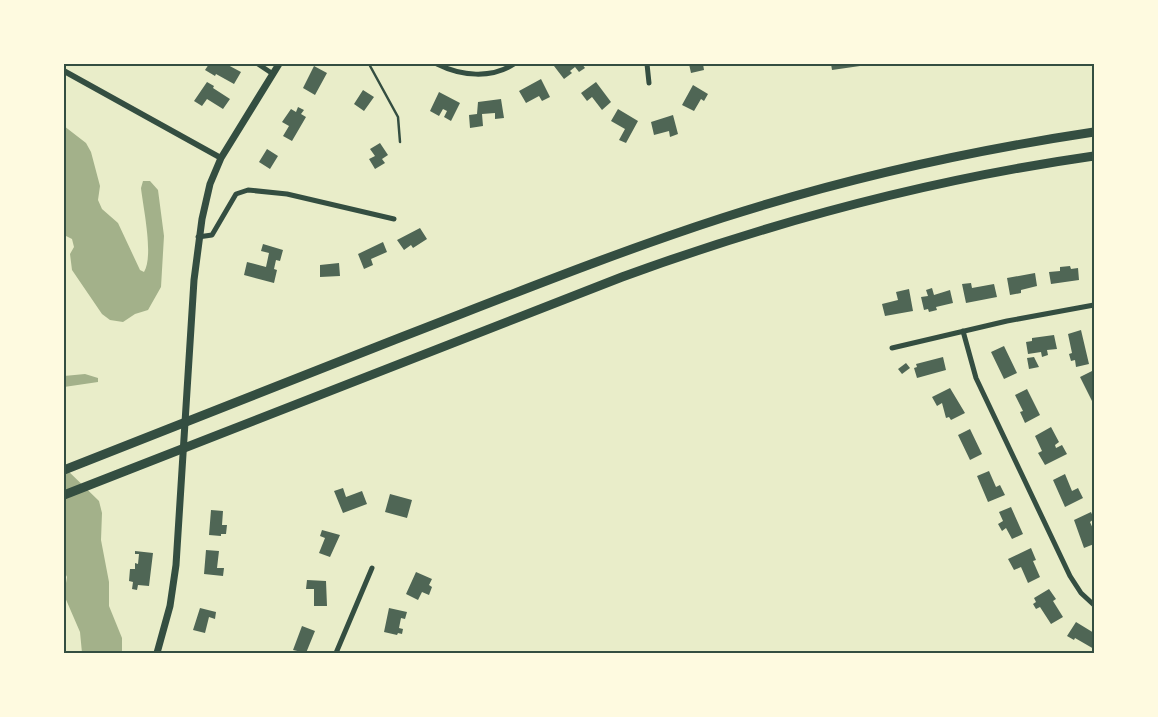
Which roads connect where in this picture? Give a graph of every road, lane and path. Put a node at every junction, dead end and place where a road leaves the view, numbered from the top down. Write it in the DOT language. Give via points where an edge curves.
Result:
graph roads {
  1 [pos="258,64"];
  2 [pos="279,64"];
  3 [pos="368,64"];
  4 [pos="437,64"];
  5 [pos="514,64"];
  6 [pos="647,64"];
  7 [pos="64,71"];
  8 [pos="273,74"];
  9 [pos="648,83"];
  10 [pos="1094,132"];
  11 [pos="400,142"];
  12 [pos="1094,156"];
  13 [pos="221,158"];
  14 [pos="394,219"];
  15 [pos="198,237"];
  16 [pos="1094,305"];
  17 [pos="962,331"];
  18 [pos="892,348"];
  19 [pos="64,470"];
  20 [pos="64,496"];
  21 [pos="372,568"];
  22 [pos="1094,605"];
  23 [pos="157,653"];
  24 [pos="336,653"];
  1 -- 8 [label="street"];
  2 -- 8 [label="main road"];
  3 -- 11 [label="lane" via="398,117"];
  4 -- 5 [label="street" via="461,73 481,74 495,74"];
  6 -- 9 [label="street"];
  7 -- 13 [label="street"];
  8 -- 13 [label="main road"];
  10 -- 19 [label="highway" via="908,167 797,195 724,218 587,265"];
  12 -- 20 [label="highway" via="906,191 721,242 622,276"];
  13 -- 15 [label="main road" via="208,193"];
  14 -- 15 [label="street" via="287,194 248,190 236,194 231,200 212,235"];
  15 -- 23 [label="main road" via="176,565 170,606"];
  16 -- 17 [label="street"];
  17 -- 18 [label="street"];
  17 -- 22 [label="street" via="976,378 1070,576 1080,593"];
  21 -- 24 [label="street"];
}
